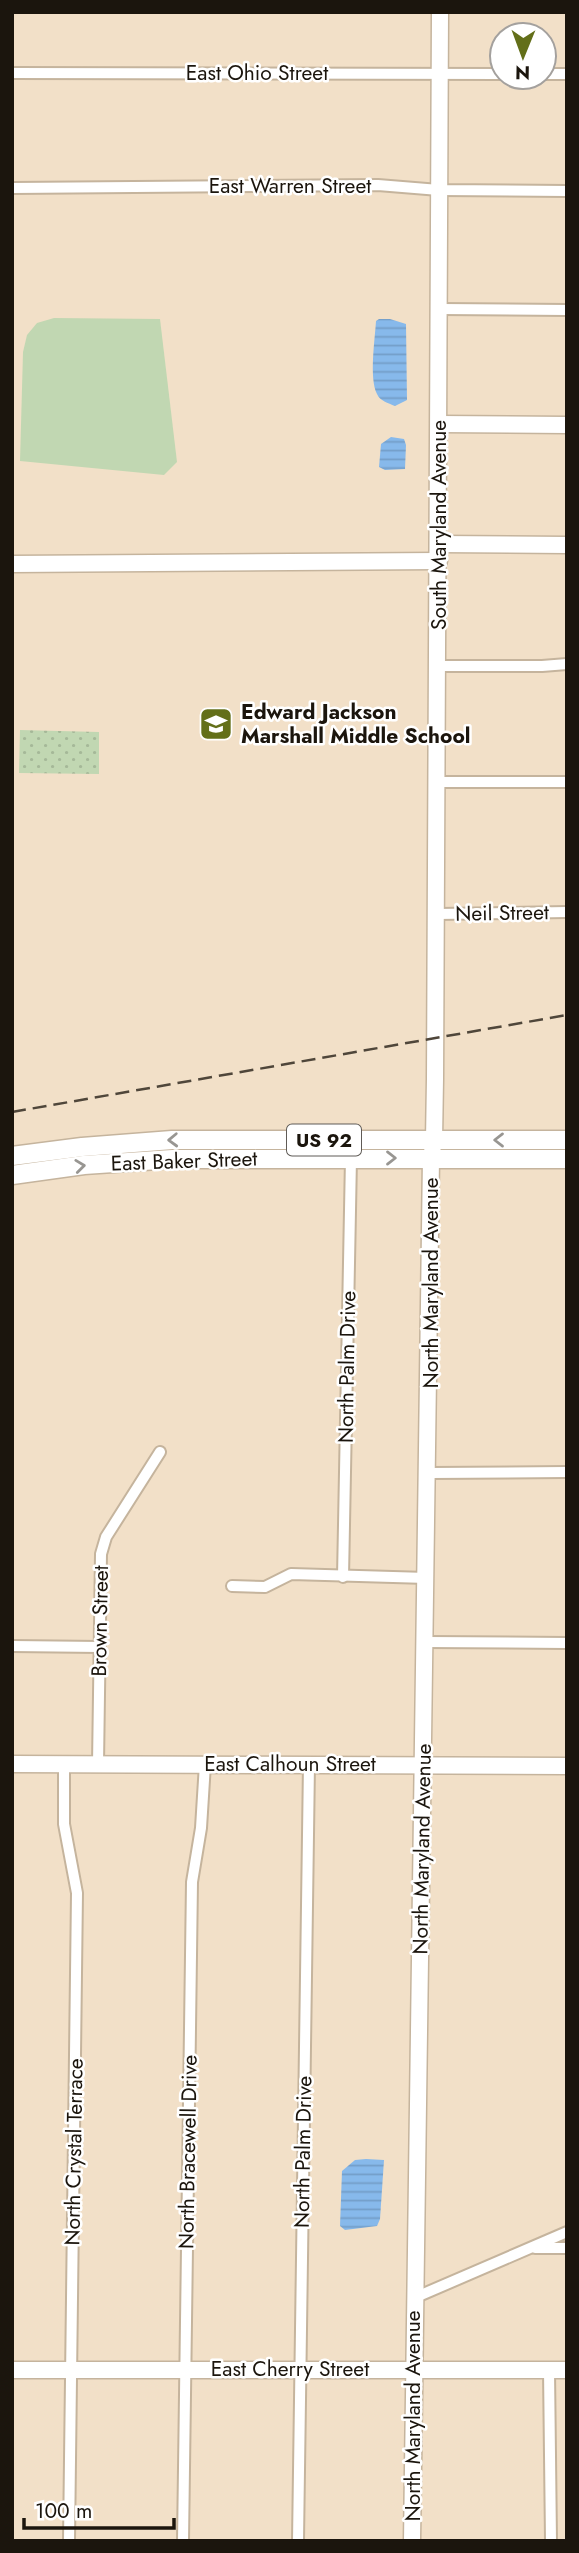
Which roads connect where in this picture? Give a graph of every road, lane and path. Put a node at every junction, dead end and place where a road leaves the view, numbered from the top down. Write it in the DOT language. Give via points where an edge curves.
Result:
graph roads {
  1 [pos="440,12"];
  2 [pos="12,73"];
  3 [pos="439,73"];
  4 [pos="488,74"];
  5 [pos="12,188"];
  6 [pos="439,190"];
  7 [pos="567,191"];
  8 [pos="440,309"];
  9 [pos="567,310"];
  10 [pos="439,424"];
  11 [pos="567,425"];
  12 [pos="439,544"];
  13 [pos="567,545"];
  14 [pos="439,561"];
  15 [pos="12,564"];
  16 [pos="567,664"];
  17 [pos="438,666"];
  18 [pos="438,782"];
  19 [pos="567,782"];
  20 [pos="567,912"];
  21 [pos="437,914"];
  22 [pos="436,1037"];
  23 [pos="567,1140"];
  24 [pos="433,1149"];
  25 [pos="12,1156"];
  26 [pos="351,1158"];
  27 [pos="567,1159"];
  28 [pos="12,1175"];
  29 [pos="160,1452"];
  30 [pos="567,1472"];
  31 [pos="430,1473"];
  32 [pos="344,1577"];
  33 [pos="427,1578"];
  34 [pos="232,1586"];
  35 [pos="426,1642"];
  36 [pos="567,1643"];
  37 [pos="12,1646"];
  38 [pos="100,1647"];
  39 [pos="205,1763"];
  40 [pos="12,1764"];
  41 [pos="64,1764"];
  42 [pos="98,1764"];
  43 [pos="309,1764"];
  44 [pos="423,1765"];
  45 [pos="567,1766"];
  46 [pos="567,2232"];
  47 [pos="530,2248"];
  48 [pos="567,2248"];
  49 [pos="414,2298"];
  50 [pos="299,2369"];
  51 [pos="12,2370"];
  52 [pos="71,2370"];
  53 [pos="184,2370"];
  54 [pos="413,2370"];
  55 [pos="549,2370"];
  56 [pos="567,2370"];
  57 [pos="69,2541"];
  58 [pos="183,2541"];
  59 [pos="298,2541"];
  60 [pos="412,2541"];
  61 [pos="551,2541"];
  1 -- 3 [label="street, South Maryland Avenue"];
  2 -- 3 [label="street, East Ohio Street"];
  3 -- 4 [label="street, East Ohio Street"];
  3 -- 6 [label="street, South Maryland Avenue"];
  5 -- 6 [label="street, East Warren Street" via="378,185"];
  6 -- 7 [label="street, East Warren Street"];
  6 -- 8 [label="street, South Maryland Avenue"];
  8 -- 9 [label="street"];
  8 -- 10 [label="street, South Maryland Avenue"];
  10 -- 11 [label="street"];
  10 -- 12 [label="street, South Maryland Avenue"];
  12 -- 13 [label="street"];
  12 -- 14 [label="street, South Maryland Avenue"];
  14 -- 15 [label="street"];
  14 -- 17 [label="street, South Maryland Avenue"];
  16 -- 17 [label="street"];
  17 -- 18 [label="street, South Maryland Avenue"];
  18 -- 19 [label="street"];
  18 -- 21 [label="street, South Maryland Avenue"];
  20 -- 21 [label="street, Neil Street"];
  21 -- 22 [label="street, South Maryland Avenue"];
  22 -- 24 [label="street, North Maryland Avenue"];
  23 -- 24 [label="main road, East Baker Street / US 92, one-way"];
  24 -- 25 [label="main road, East Baker Street / US 92, one-way" via="172,1140"];
  26 -- 24 [label="main road, East Baker Street / US 92, one-way"];
  24 -- 27 [label="main road, East Baker Street / US 92"];
  24 -- 31 [label="street, North Maryland Avenue"];
  28 -- 26 [label="main road, East Baker Street / US 92, one-way" via="130,1161"];
  26 -- 32 [label="street, North Palm Drive"];
  29 -- 38 [label="street, Brown Street" via="101,1553"];
  30 -- 31 [label="street"];
  31 -- 33 [label="street, North Maryland Avenue"];
  32 -- 33 [label="street"];
  32 -- 34 [label="street" via="291,1574 265,1587"];
  33 -- 35 [label="street, North Maryland Avenue"];
  35 -- 36 [label="street"];
  35 -- 44 [label="street, North Maryland Avenue"];
  37 -- 38 [label="street"];
  38 -- 42 [label="street, Brown Street"];
  39 -- 42 [label="street, East Calhoun Street"];
  39 -- 43 [label="street, East Calhoun Street"];
  39 -- 53 [label="street, North Bracewell Drive" via="192,1882"];
  40 -- 41 [label="street, East Calhoun Street"];
  41 -- 42 [label="street, East Calhoun Street"];
  41 -- 52 [label="street, North Crystal Terrace" via="64,1824 76,1893"];
  43 -- 44 [label="street, East Calhoun Street"];
  43 -- 50 [label="street, North Palm Drive"];
  44 -- 45 [label="street, East Calhoun Street"];
  44 -- 49 [label="street, North Maryland Avenue"];
  46 -- 47 [label="street"];
  47 -- 48 [label="street"];
  47 -- 49 [label="street"];
  49 -- 54 [label="street, North Maryland Avenue"];
  50 -- 53 [label="street, East Cherry Street"];
  50 -- 54 [label="street, East Cherry Street"];
  50 -- 59 [label="street, North Palm Drive"];
  51 -- 52 [label="street, East Cherry Street"];
  52 -- 53 [label="street, East Cherry Street"];
  52 -- 57 [label="street, North Crystal Terrace"];
  53 -- 58 [label="street, North Bracewell Drive"];
  54 -- 55 [label="street, East Cherry Street"];
  54 -- 60 [label="street, North Maryland Avenue"];
  55 -- 56 [label="street, East Cherry Street"];
  55 -- 61 [label="street"];
}
